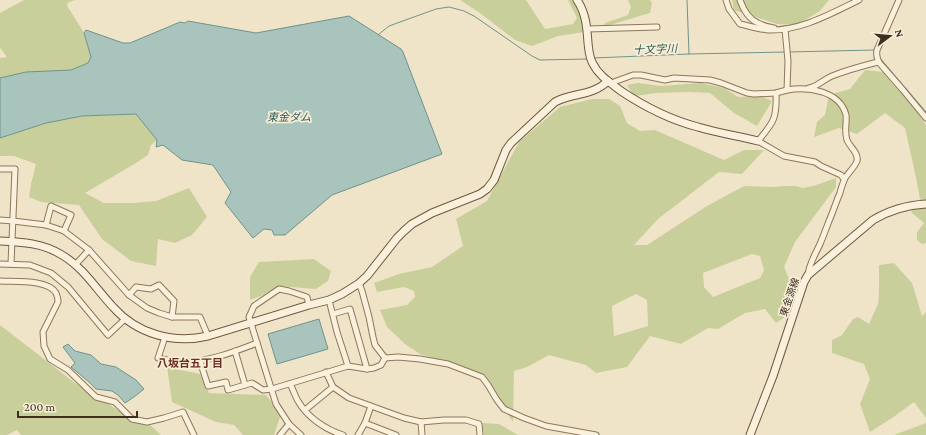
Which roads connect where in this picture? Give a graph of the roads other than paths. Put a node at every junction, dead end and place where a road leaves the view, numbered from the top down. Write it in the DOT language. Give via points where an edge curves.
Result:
graph roads {
  1 [pos="577,0"];
  2 [pos="726,0"];
  3 [pos="740,0"];
  4 [pos="859,0"];
  5 [pos="898,0"];
  6 [pos="657,27"];
  7 [pos="587,29"];
  8 [pos="777,29"];
  9 [pos="785,29"];
  10 [pos="878,62"];
  11 [pos="610,82"];
  12 [pos="804,89"];
  13 [pos="787,90"];
  14 [pos="776,93"];
  15 [pos="926,118"];
  16 [pos="758,141"];
  17 [pos="0,169"];
  18 [pos="844,179"];
  19 [pos="926,204"];
  20 [pos="0,220"];
  21 [pos="13,221"];
  22 [pos="46,225"];
  23 [pos="64,231"];
  24 [pos="0,241"];
  25 [pos="12,242"];
  26 [pos="89,250"];
  27 [pos="0,264"];
  28 [pos="11,264"];
  29 [pos="76,264"];
  30 [pos="808,275"];
  31 [pos="0,281"];
  32 [pos="359,283"];
  33 [pos="129,295"];
  34 [pos="328,300"];
  35 [pos="309,305"];
  36 [pos="332,314"];
  37 [pos="172,317"];
  38 [pos="126,319"];
  39 [pos="251,323"];
  40 [pos="208,336"];
  41 [pos="165,337"];
  42 [pos="257,342"];
  43 [pos="235,351"];
  44 [pos="385,358"];
  45 [pos="200,361"];
  46 [pos="348,366"];
  47 [pos="367,369"];
  48 [pos="326,372"];
  49 [pos="290,384"];
  50 [pos="245,385"];
  51 [pos="333,387"];
  52 [pos="272,389"];
  53 [pos="371,406"];
  54 [pos="305,410"];
  55 [pos="421,422"];
  56 [pos="364,423"];
  57 [pos="289,424"];
  58 [pos="194,435"];
  59 [pos="280,435"];
  60 [pos="301,435"];
  61 [pos="343,435"];
  62 [pos="358,435"];
  63 [pos="396,435"];
  64 [pos="422,435"];
  65 [pos="480,435"];
  66 [pos="596,435"];
  67 [pos="750,435"];
  1 -- 7 [label="street" via="582,7"];
  2 -- 8 [label="street" via="740,24 767,30"];
  3 -- 8 [label="street" via="751,18"];
  4 -- 9 [label="street" via="803,25"];
  5 -- 10 [label="street" via="876,53"];
  6 -- 7 [label="street"];
  7 -- 11 [label="street" via="589,56 598,72"];
  8 -- 9 [label="street"];
  9 -- 13 [label="street"];
  10 -- 12 [label="street" via="845,70 816,86"];
  10 -- 15 [label="street"];
  11 -- 14 [label="street" via="641,75 665,80 710,80 747,93"];
  11 -- 16 [label="street" via="634,100 661,114 698,127"];
  11 -- 32 [label="street" via="590,93 555,102 508,146 494,180 487,189 412,224"];
  12 -- 13 [label="street"];
  12 -- 18 [label="street" via="834,97 844,111 846,138 857,160"];
  13 -- 14 [label="street"];
  14 -- 16 [label="street" via="777,109 773,122"];
  16 -- 18 [label="street" via="784,156 815,162"];
  17 -- 21 [label="street" via="15,169"];
  18 -- 30 [label="street"];
  19 -- 30 [label="street, 東金源線" via="880,215"];
  20 -- 21 [label="street"];
  21 -- 22 [label="street"];
  21 -- 25 [label="street"];
  22 -- 23 [label="street"];
  22 -- 23 [label="street" via="51,206 71,215"];
  23 -- 26 [label="street"];
  24 -- 25 [label="street"];
  25 -- 28 [label="street"];
  25 -- 29 [label="street" via="44,246"];
  26 -- 29 [label="street"];
  26 -- 33 [label="street"];
  27 -- 28 [label="street"];
  28 -- 38 [label="street" via="30,265 51,273 68,287 108,335"];
  29 -- 38 [label="street" via="113,308"];
  30 -- 67 [label="street, 東金源線"];
  31 -- 58 [label="street" via="38,283 49,286 56,293 58,302 43,332 44,346 50,359 68,370 96,397 115,402 132,419 147,422 183,412"];
  32 -- 34 [label="street"];
  32 -- 44 [label="street" via="375,345"];
  33 -- 37 [label="street" via="146,308"];
  33 -- 37 [label="street" via="136,287 151,289 159,285 174,301"];
  34 -- 35 [label="street"];
  34 -- 36 [label="street"];
  35 -- 39 [label="street"];
  35 -- 39 [label="street" via="307,297 279,289 254,306 249,317"];
  36 -- 46 [label="street"];
  36 -- 47 [label="street" via="350,309"];
  37 -- 40 [label="street" via="200,318"];
  38 -- 41 [label="street" via="137,327"];
  39 -- 40 [label="street"];
  39 -- 42 [label="street"];
  40 -- 41 [label="street" via="196,339"];
  41 -- 45 [label="street" via="158,358 179,362"];
  42 -- 43 [label="street"];
  42 -- 52 [label="street"];
  43 -- 45 [label="street"];
  43 -- 50 [label="street"];
  44 -- 47 [label="street" via="381,365"];
  44 -- 66 [label="street" via="398,357 448,364 482,377 504,409 546,426"];
  45 -- 50 [label="street" via="208,386 226,382 228,390"];
  46 -- 47 [label="street"];
  46 -- 48 [label="street"];
  48 -- 49 [label="street"];
  48 -- 51 [label="street"];
  49 -- 52 [label="street"];
  49 -- 54 [label="street"];
  50 -- 52 [label="street" via="252,384 263,390"];
  51 -- 53 [label="street" via="349,398"];
  51 -- 54 [label="street"];
  52 -- 57 [label="street" via="276,404"];
  53 -- 55 [label="street"];
  53 -- 56 [label="street"];
  54 -- 61 [label="street" via="312,418"];
  55 -- 64 [label="street"];
  55 -- 65 [label="street" via="466,420 479,424"];
  56 -- 62 [label="street"];
  56 -- 63 [label="street"];
  57 -- 59 [label="street"];
  57 -- 60 [label="street"];
}
